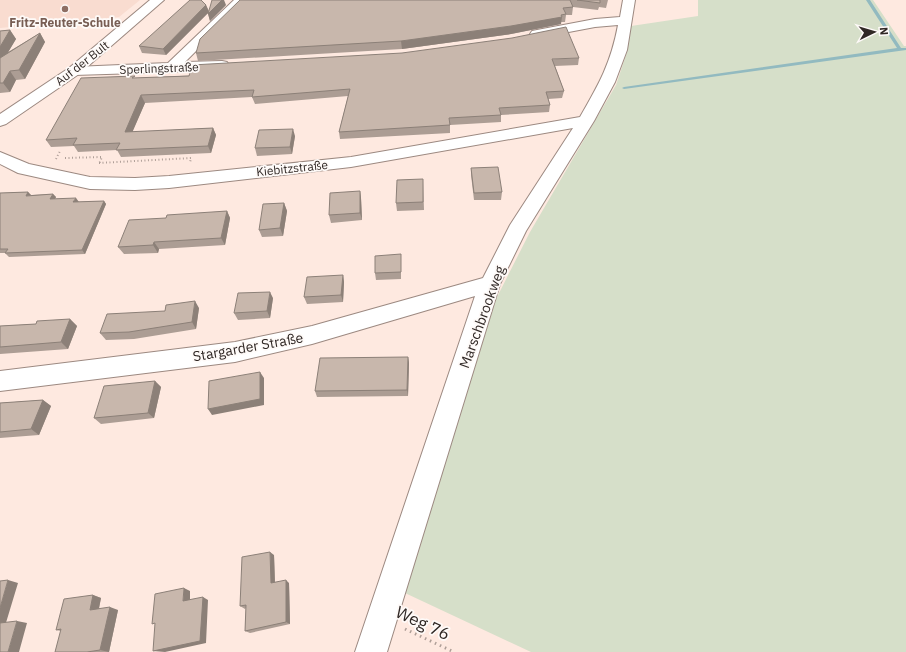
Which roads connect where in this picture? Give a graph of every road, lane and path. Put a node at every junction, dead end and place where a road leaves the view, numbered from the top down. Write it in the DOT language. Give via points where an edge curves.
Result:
graph roads {
  1 [pos="158,0"];
  2 [pos="241,0"];
  3 [pos="628,10"];
  4 [pos="526,36"];
  5 [pos="234,64"];
  6 [pos="171,68"];
  7 [pos="74,71"];
  8 [pos="0,121"];
  9 [pos="586,121"];
  10 [pos="0,157"];
  11 [pos="102,157"];
  12 [pos="56,158"];
  13 [pos="191,158"];
  14 [pos="99,163"];
  15 [pos="490,284"];
  16 [pos="0,381"];
  17 [pos="381,618"];
  18 [pos="372,652"];
  19 [pos="454,652"];
  1 -- 7 [label="street, Auf der Bult"];
  2 -- 6 [label="street"];
  3 -- 4 [label="street" via="595,23"];
  3 -- 9 [label="street, Marschbrookweg" via="620,50 608,82"];
  5 -- 6 [label="street, Sperlingstraße"];
  6 -- 7 [label="street, Sperlingstraße"];
  7 -- 8 [label="street, Auf der Bult"];
  9 -- 10 [label="street, Kiebitzstraße" via="351,162 149,183 90,183 24,169"];
  9 -- 15 [label="street, Marschbrookweg" via="517,230"];
  11 -- 12 [label="path"];
  13 -- 14 [label="path"];
  15 -- 16 [label="street, Stargarder Straße" via="312,335 235,352"];
  15 -- 17 [label="street, Marschbrookweg"];
  17 -- 18 [label="street, Marschbrookweg"];
  17 -- 19 [label="path, Weg 76"];
}
